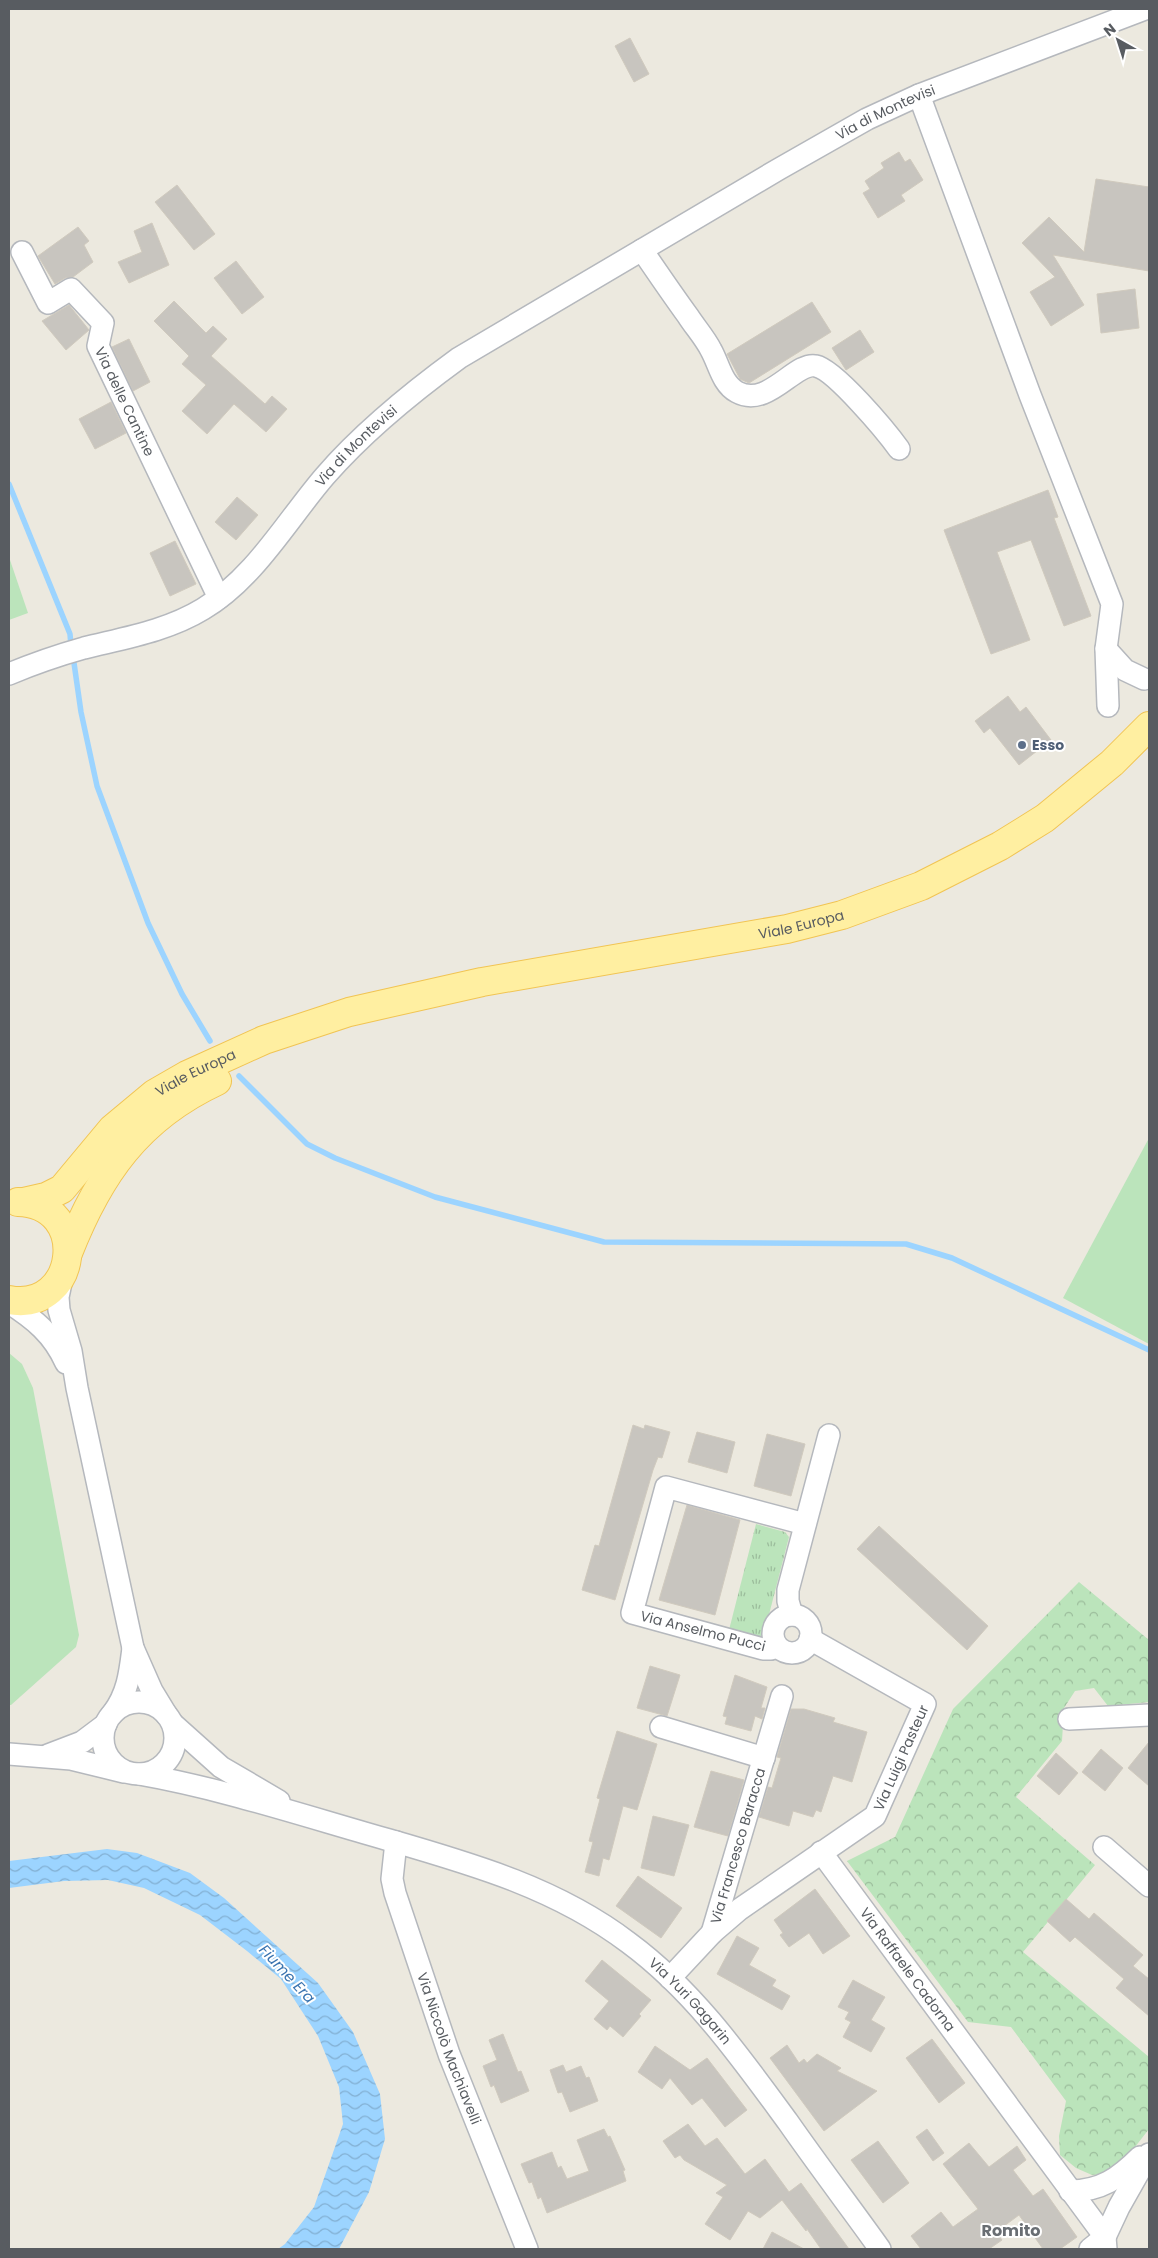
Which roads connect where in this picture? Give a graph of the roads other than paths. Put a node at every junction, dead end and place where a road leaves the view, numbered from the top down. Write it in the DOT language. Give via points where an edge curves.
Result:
graph roads {
  1 [pos="1145,9"];
  2 [pos="919,94"];
  3 [pos="642,250"];
  4 [pos="22,252"];
  5 [pos="899,449"];
  6 [pos="219,598"];
  7 [pos="1106,649"];
  8 [pos="9,674"];
  9 [pos="1144,678"];
  10 [pos="1108,706"];
  11 [pos="1149,726"];
  12 [pos="402,1001"];
  13 [pos="17,1203"];
  14 [pos="66,1263"];
  15 [pos="9,1301"];
  16 [pos="76,1388"];
  17 [pos="829,1435"];
  18 [pos="805,1524"];
  19 [pos="792,1615"];
  20 [pos="810,1640"];
  21 [pos="776,1647"];
  22 [pos="133,1648"];
  23 [pos="782,1696"];
  24 [pos="1149,1715"];
  25 [pos="110,1719"];
  26 [pos="170,1719"];
  27 [pos="1069,1720"];
  28 [pos="661,1727"];
  29 [pos="9,1754"];
  30 [pos="43,1756"];
  31 [pos="764,1758"];
  32 [pos="133,1773"];
  33 [pos="307,1816"];
  34 [pos="396,1842"];
  35 [pos="1104,1847"];
  36 [pos="821,1852"];
  37 [pos="1149,1886"];
  38 [pos="712,1933"];
  39 [pos="670,1978"];
  40 [pos="1149,2148"];
  41 [pos="1149,2154"];
  42 [pos="1070,2191"];
  43 [pos="1100,2245"];
  44 [pos="527,2249"];
  45 [pos="880,2249"];
  1 -- 2 [label="street, Via di Montevisi"];
  2 -- 3 [label="street, Via di Montevisi" via="813,149"];
  2 -- 7 [label="street" via="1030,395 1112,604"];
  3 -- 5 [label="street" via="711,350 732,389 743,394 765,393 810,366 819,366 837,380"];
  3 -- 6 [label="street, Via di Montevisi" via="459,358 426,382 344,455 249,570"];
  4 -- 6 [label="street, Via delle Cantine" via="48,303 71,289 103,323 98,346"];
  6 -- 8 [label="street, Via di Montevisi" via="204,609 166,625"];
  7 -- 9 [label="street" via="1125,670"];
  7 -- 10 [label="street"];
  11 -- 12 [label="main road, Viale Europa" via="1112,763 1045,818 959,868 883,901 787,929 482,982"];
  12 -- 13 [label="main road, Viale Europa" via="320,1020 264,1040 187,1074 124,1117 62,1188 46,1197"];
  12 -- 14 [label="main road, Viale Europa" via="250,1065 173,1106 138,1137 109,1171 87,1208"];
  13 -- 14 [label="main road, Viale Europa" via="44,1209 60,1223 68,1242"];
  14 -- 15 [label="main road, Viale Europa" via="58,1282 42,1295"];
  14 -- 16 [label="street" via="58,1296 59,1310 71,1351"];
  15 -- 16 [label="street" via="42,1326 54,1340"];
  16 -- 22 [label="street"];
  17 -- 18 [label="street"];
  18 -- 19 [label="street" via="788,1590"];
  18 -- 21 [label="street, Via Anselmo Pucci" via="666,1488 632,1613 763,1648"];
  19 -- 20 [label="street" via="803,1618 809,1626"];
  19 -- 21 [label="street" via="776,1623 772,1638"];
  20 -- 21 [label="street" via="804,1650 796,1653 789,1654"];
  20 -- 36 [label="street, Via Luigi Pasteur" via="925,1704 875,1816"];
  22 -- 25 [label="street" via="128,1685"];
  22 -- 26 [label="street" via="152,1691"];
  23 -- 31 [label="street, Via Francesco Baracca"];
  24 -- 27 [label="street"];
  25 -- 26 [label="street" via="122,1706 140,1702 157,1706"];
  25 -- 30 [label="street" via="82,1742"];
  25 -- 32 [label="street" via="104,1735 104,1747 117,1766"];
  26 -- 32 [label="street" via="176,1736 169,1758 151,1772"];
  26 -- 33 [label="street" via="221,1766"];
  28 -- 31 [label="street, Via Francesco Baracca"];
  29 -- 30 [label="street"];
  30 -- 32 [label="street"];
  31 -- 38 [label="street, Via Francesco Baracca"];
  32 -- 33 [label="street" via="172,1780"];
  33 -- 34 [label="street, Via Yuri Gagarin"];
  34 -- 39 [label="street, Via Yuri Gagarin" via="529,1885 630,1943"];
  34 -- 44 [label="street, Via Niccolò Machiavelli" via="392,1879 395,1893 449,2054"];
  35 -- 37 [label="street"];
  36 -- 38 [label="street"];
  36 -- 42 [label="street, Via Raffaele Cadorna"];
  38 -- 39 [label="street"];
  39 -- 45 [label="street, Via Yuri Gagarin" via="735,2051"];
  40 -- 42 [label="street" via="1111,2182 1094,2189"];
  41 -- 43 [label="street"];
  42 -- 43 [label="street, Via Raffaele Cadorna"];
}
